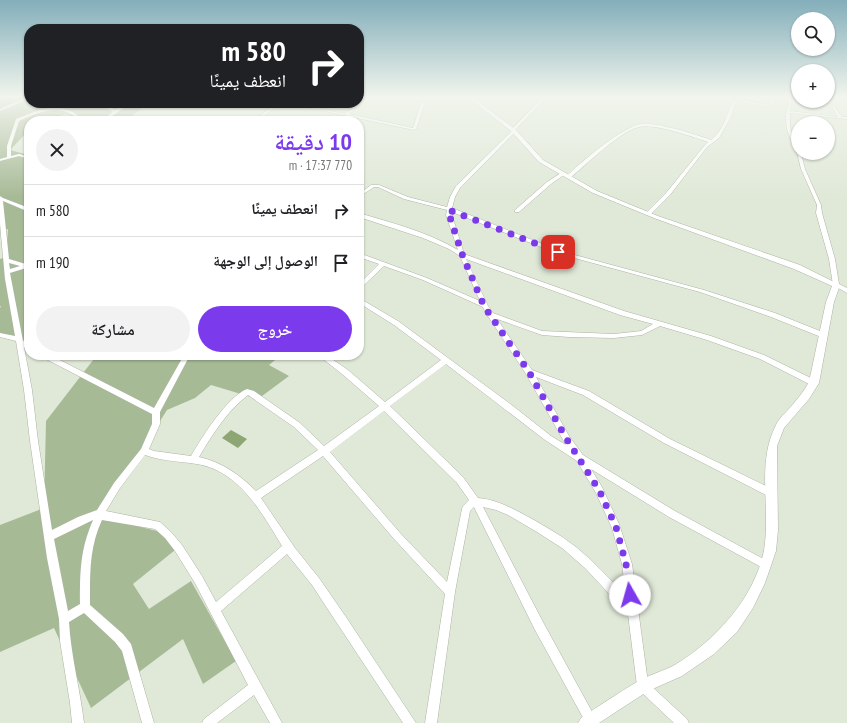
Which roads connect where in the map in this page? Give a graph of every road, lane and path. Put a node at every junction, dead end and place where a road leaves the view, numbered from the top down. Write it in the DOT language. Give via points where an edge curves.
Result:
graph roads {
  1 [pos="14,130"];
  2 [pos="630,130"];
  3 [pos="667,130"];
  4 [pos="722,130"];
  5 [pos="514,131"];
  6 [pos="711,142"];
  7 [pos="24,156"];
  8 [pos="9,157"];
  9 [pos="0,160"];
  10 [pos="800,160"];
  11 [pos="565,176"];
  12 [pos="364,192"];
  13 [pos="0,198"];
  14 [pos="24,208"];
  15 [pos="449,210"];
  16 [pos="517,211"];
  17 [pos="648,214"];
  18 [pos="364,217"];
  19 [pos="462,254"];
  20 [pos="364,257"];
  21 [pos="7,260"];
  22 [pos="383,264"];
  23 [pos="24,265"];
  24 [pos="24,267"];
  25 [pos="8,272"];
  26 [pos="364,282"];
  27 [pos="836,285"];
  28 [pos="847,291"];
  29 [pos="364,303"];
  30 [pos="484,306"];
  31 [pos="489,314"];
  32 [pos="659,324"];
  33 [pos="0,335"];
  34 [pos="823,335"];
  35 [pos="20,341"];
  36 [pos="24,344"];
  37 [pos="54,360"];
  38 [pos="184,360"];
  39 [pos="328,360"];
  40 [pos="445,361"];
  41 [pos="529,372"];
  42 [pos="814,383"];
  43 [pos="384,406"];
  44 [pos="156,412"];
  45 [pos="144,451"];
  46 [pos="324,451"];
  47 [pos="194,458"];
  48 [pos="580,458"];
  49 [pos="771,493"];
  50 [pos="256,496"];
  51 [pos="476,502"];
  52 [pos="100,514"];
  53 [pos="49,537"];
  54 [pos="288,547"];
  55 [pos="766,565"];
  56 [pos="450,592"];
  57 [pos="85,607"];
  58 [pos="216,610"];
  59 [pos="632,610"];
  60 [pos="64,619"];
  61 [pos="256,686"];
  62 [pos="643,686"];
  63 [pos="588,721"];
  64 [pos="78,723"];
  65 [pos="148,723"];
  66 [pos="208,723"];
  67 [pos="276,723"];
  68 [pos="410,723"];
  69 [pos="431,723"];
  70 [pos="683,723"];
  1 -- 8 [label="street"];
  2 -- 11 [label="street"];
  3 -- 6 [label="street"];
  4 -- 6 [label="street"];
  5 -- 11 [label="street" via="542,161"];
  5 -- 15 [label="street" via="458,187 453,194"];
  6 -- 17 [label="street"];
  7 -- 8 [label="street"];
  8 -- 9 [label="street"];
  10 -- 27 [label="street" via="819,206"];
  11 -- 16 [label="street" via="549,183"];
  11 -- 17 [label="street"];
  12 -- 15 [label="street" via="377,186 415,202"];
  13 -- 14 [label="street"];
  13 -- 21 [label="street"];
  15 -- 19 [label="street"];
  15 -- 34 [label="street" via="564,254 702,291"];
  17 -- 27 [label="street" via="797,267"];
  18 -- 19 [label="street" via="430,239"];
  19 -- 30 [label="street"];
  19 -- 32 [label="street" via="622,313"];
  20 -- 22 [label="street"];
  21 -- 23 [label="street"];
  21 -- 25 [label="street"];
  22 -- 26 [label="street"];
  22 -- 30 [label="street" via="425,279"];
  24 -- 25 [label="street"];
  25 -- 35 [label="street"];
  27 -- 28 [label="street"];
  27 -- 34 [label="street"];
  29 -- 40 [label="street" via="396,323"];
  30 -- 31 [label="street"];
  31 -- 32 [label="street" via="542,333 569,335 635,334"];
  31 -- 41 [label="street"];
  32 -- 42 [label="street" via="762,357"];
  33 -- 35 [label="street"];
  34 -- 42 [label="street"];
  35 -- 36 [label="street"];
  35 -- 53 [label="street"];
  37 -- 44 [label="street"];
  38 -- 44 [label="street"];
  39 -- 43 [label="street"];
  40 -- 43 [label="street"];
  40 -- 48 [label="street" via="548,438"];
  41 -- 48 [label="street"];
  41 -- 49 [label="street" via="586,393 667,441"];
  42 -- 49 [label="street" via="776,434 771,458"];
  43 -- 46 [label="street"];
  43 -- 51 [label="street" via="460,480"];
  44 -- 45 [label="street" via="156,424"];
  45 -- 47 [label="street" via="152,455"];
  45 -- 52 [label="street" via="124,474"];
  46 -- 47 [label="street" via="297,425 266,402 247,392 210,433"];
  46 -- 50 [label="street"];
  46 -- 56 [label="street" via="398,537"];
  47 -- 50 [label="street" via="224,470"];
  48 -- 55 [label="street" via="672,514"];
  48 -- 59 [label="street" via="599,490 616,527 626,564"];
  49 -- 55 [label="street" via="772,530"];
  50 -- 54 [label="street"];
  51 -- 56 [label="street" via="466,509"];
  51 -- 59 [label="street" via="485,502 509,511 567,547 595,570"];
  51 -- 63 [label="street"];
  52 -- 53 [label="street" via="92,515"];
  52 -- 57 [label="street" via="87,551"];
  52 -- 58 [label="street" via="157,525 188,563"];
  53 -- 60 [label="street"];
  54 -- 58 [label="street"];
  54 -- 68 [label="street" via="319,586"];
  55 -- 62 [label="street" via="748,603 732,627 709,649 677,671"];
  56 -- 69 [label="street"];
  57 -- 60 [label="street"];
  57 -- 65 [label="street" via="127,648"];
  58 -- 61 [label="street"];
  59 -- 62 [label="street"];
  60 -- 64 [label="street"];
  61 -- 66 [label="street"];
  61 -- 67 [label="street"];
  62 -- 63 [label="street"];
  62 -- 70 [label="street"];
}
